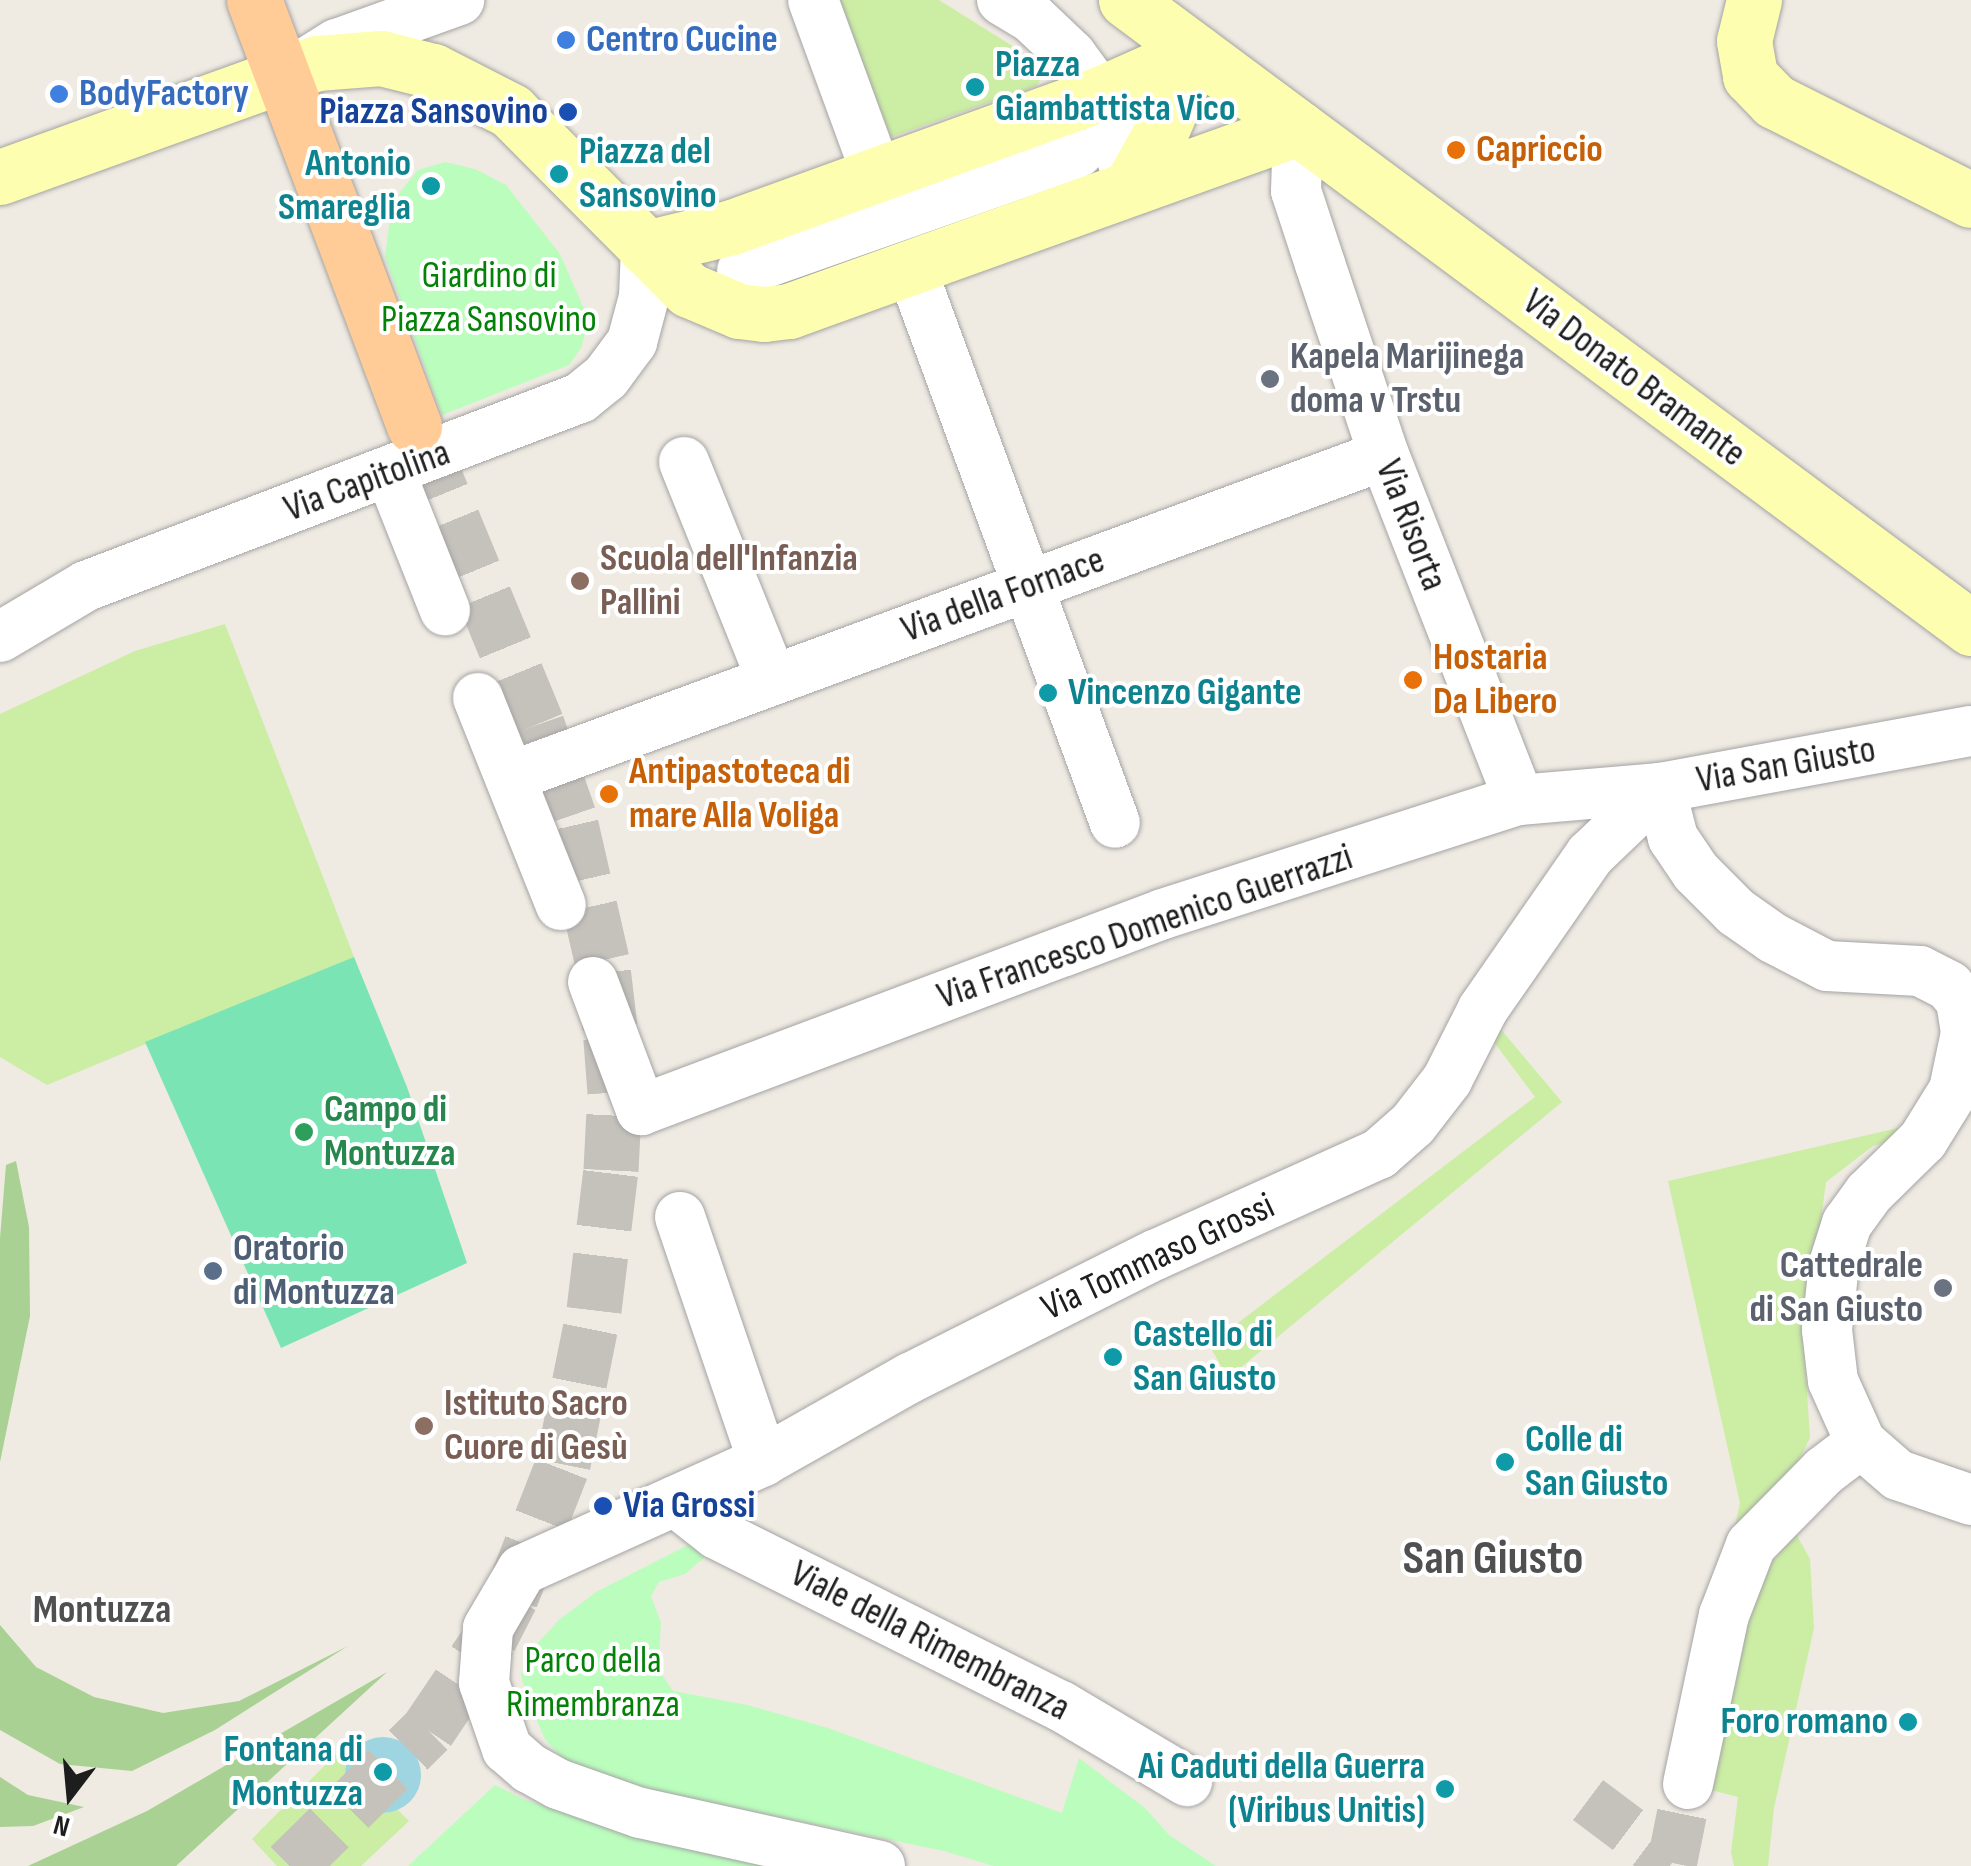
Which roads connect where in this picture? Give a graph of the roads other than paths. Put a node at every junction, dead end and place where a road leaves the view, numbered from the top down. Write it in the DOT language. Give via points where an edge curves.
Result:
graph roads {
  1 [pos="254,0"];
  2 [pos="459,0"];
  3 [pos="813,0"];
  4 [pos="1002,0"];
  5 [pos="1108,0"];
  6 [pos="1126,0"];
  7 [pos="1754,0"];
  8 [pos="1195,52"];
  9 [pos="283,76"];
  10 [pos="1100,94"];
  11 [pos="1298,128"];
  12 [pos="1078,152"];
  13 [pos="0,177"];
  14 [pos="1131,186"];
  15 [pos="1971,200"];
  16 [pos="894,220"];
  17 [pos="646,248"];
  18 [pos="742,271"];
  19 [pos="402,449"];
  20 [pos="1384,455"];
  21 [pos="684,462"];
  22 [pos="1028,586"];
  23 [pos="444,610"];
  24 [pos="1971,628"];
  25 [pos="0,638"];
  26 [pos="772,680"];
  27 [pos="478,698"];
  28 [pos="1971,730"];
  29 [pos="510,777"];
  30 [pos="1660,788"];
  31 [pos="1520,800"];
  32 [pos="1115,822"];
  33 [pos="561,905"];
  34 [pos="593,982"];
  35 [pos="680,1216"];
  36 [pos="1860,1443"];
  37 [pos="763,1461"];
  38 [pos="674,1500"];
  39 [pos="1971,1500"];
  40 [pos="1187,1781"];
  41 [pos="1688,1784"];
  42 [pos="880,1866"];
  1 -- 9 [label="main road"];
  2 -- 9 [label="street" via="337,44"];
  3 -- 16 [label="street"];
  4 -- 10 [label="street" via="1071,55"];
  5 -- 10 [label="street" via="1117,41"];
  6 -- 8 [label="street"];
  7 -- 15 [label="street" via="1744,41 1750,76 1774,101"];
  8 -- 10 [label="street"];
  8 -- 11 [label="street"];
  8 -- 14 [label="street"];
  9 -- 13 [label="street"];
  9 -- 17 [label="street" via="318,63 381,58 470,86 511,110"];
  9 -- 19 [label="main road"];
  10 -- 14 [label="street"];
  10 -- 16 [label="street"];
  11 -- 14 [label="street"];
  11 -- 20 [label="street, Via Risorta" via="1296,191"];
  11 -- 24 [label="street, Via Donato Bramante"];
  12 -- 16 [label="street"];
  14 -- 16 [label="street"];
  16 -- 17 [label="street" via="732,227"];
  16 -- 17 [label="street" via="789,311 764,314 689,290"];
  16 -- 18 [label="street"];
  16 -- 22 [label="street"];
  17 -- 19 [label="street, Via Capitolina" via="644,297 632,342 606,377 580,398"];
  19 -- 23 [label="street"];
  19 -- 25 [label="street, Via Capitolina" via="86,586"];
  20 -- 22 [label="street, Via della Fornace"];
  20 -- 31 [label="street, Via Risorta"];
  21 -- 26 [label="street"];
  22 -- 26 [label="street, Via della Fornace"];
  22 -- 32 [label="street"];
  26 -- 29 [label="street, Via della Fornace"];
  27 -- 29 [label="street"];
  28 -- 30 [label="street, Via San Giusto"];
  29 -- 33 [label="street"];
  30 -- 31 [label="street, Via Francesco Domenico Guerrazzi"];
  30 -- 36 [label="street, Via San Giusto" via="1674,838 1736,912 1810,960 1854,969 1906,966 1934,976 1957,994 1965,1012 1964,1055 1954,1090 1923,1140 1854,1211 1834,1264 1830,1365"];
  30 -- 37 [label="street, Via Tommaso Grossi" via="1590,855 1482,1010 1447,1080 1379,1154 1155,1255 910,1378"];
  31 -- 34 [label="street, Via Francesco Domenico Guerrazzi" via="1163,914 641,1110"];
  35 -- 37 [label="street"];
  36 -- 39 [label="street, Via San Giusto" via="1898,1476"];
  36 -- 41 [label="street" via="1824,1470 1751,1546 1724,1615"];
  37 -- 38 [label="street, Via Tommaso Grossi"];
  38 -- 40 [label="street, Viale della Rimembranza" via="717,1534 1061,1706"];
  38 -- 42 [label="street, Via Tommaso Grossi" via="522,1570 488,1628 484,1683 507,1749 558,1784 640,1812"];
}
